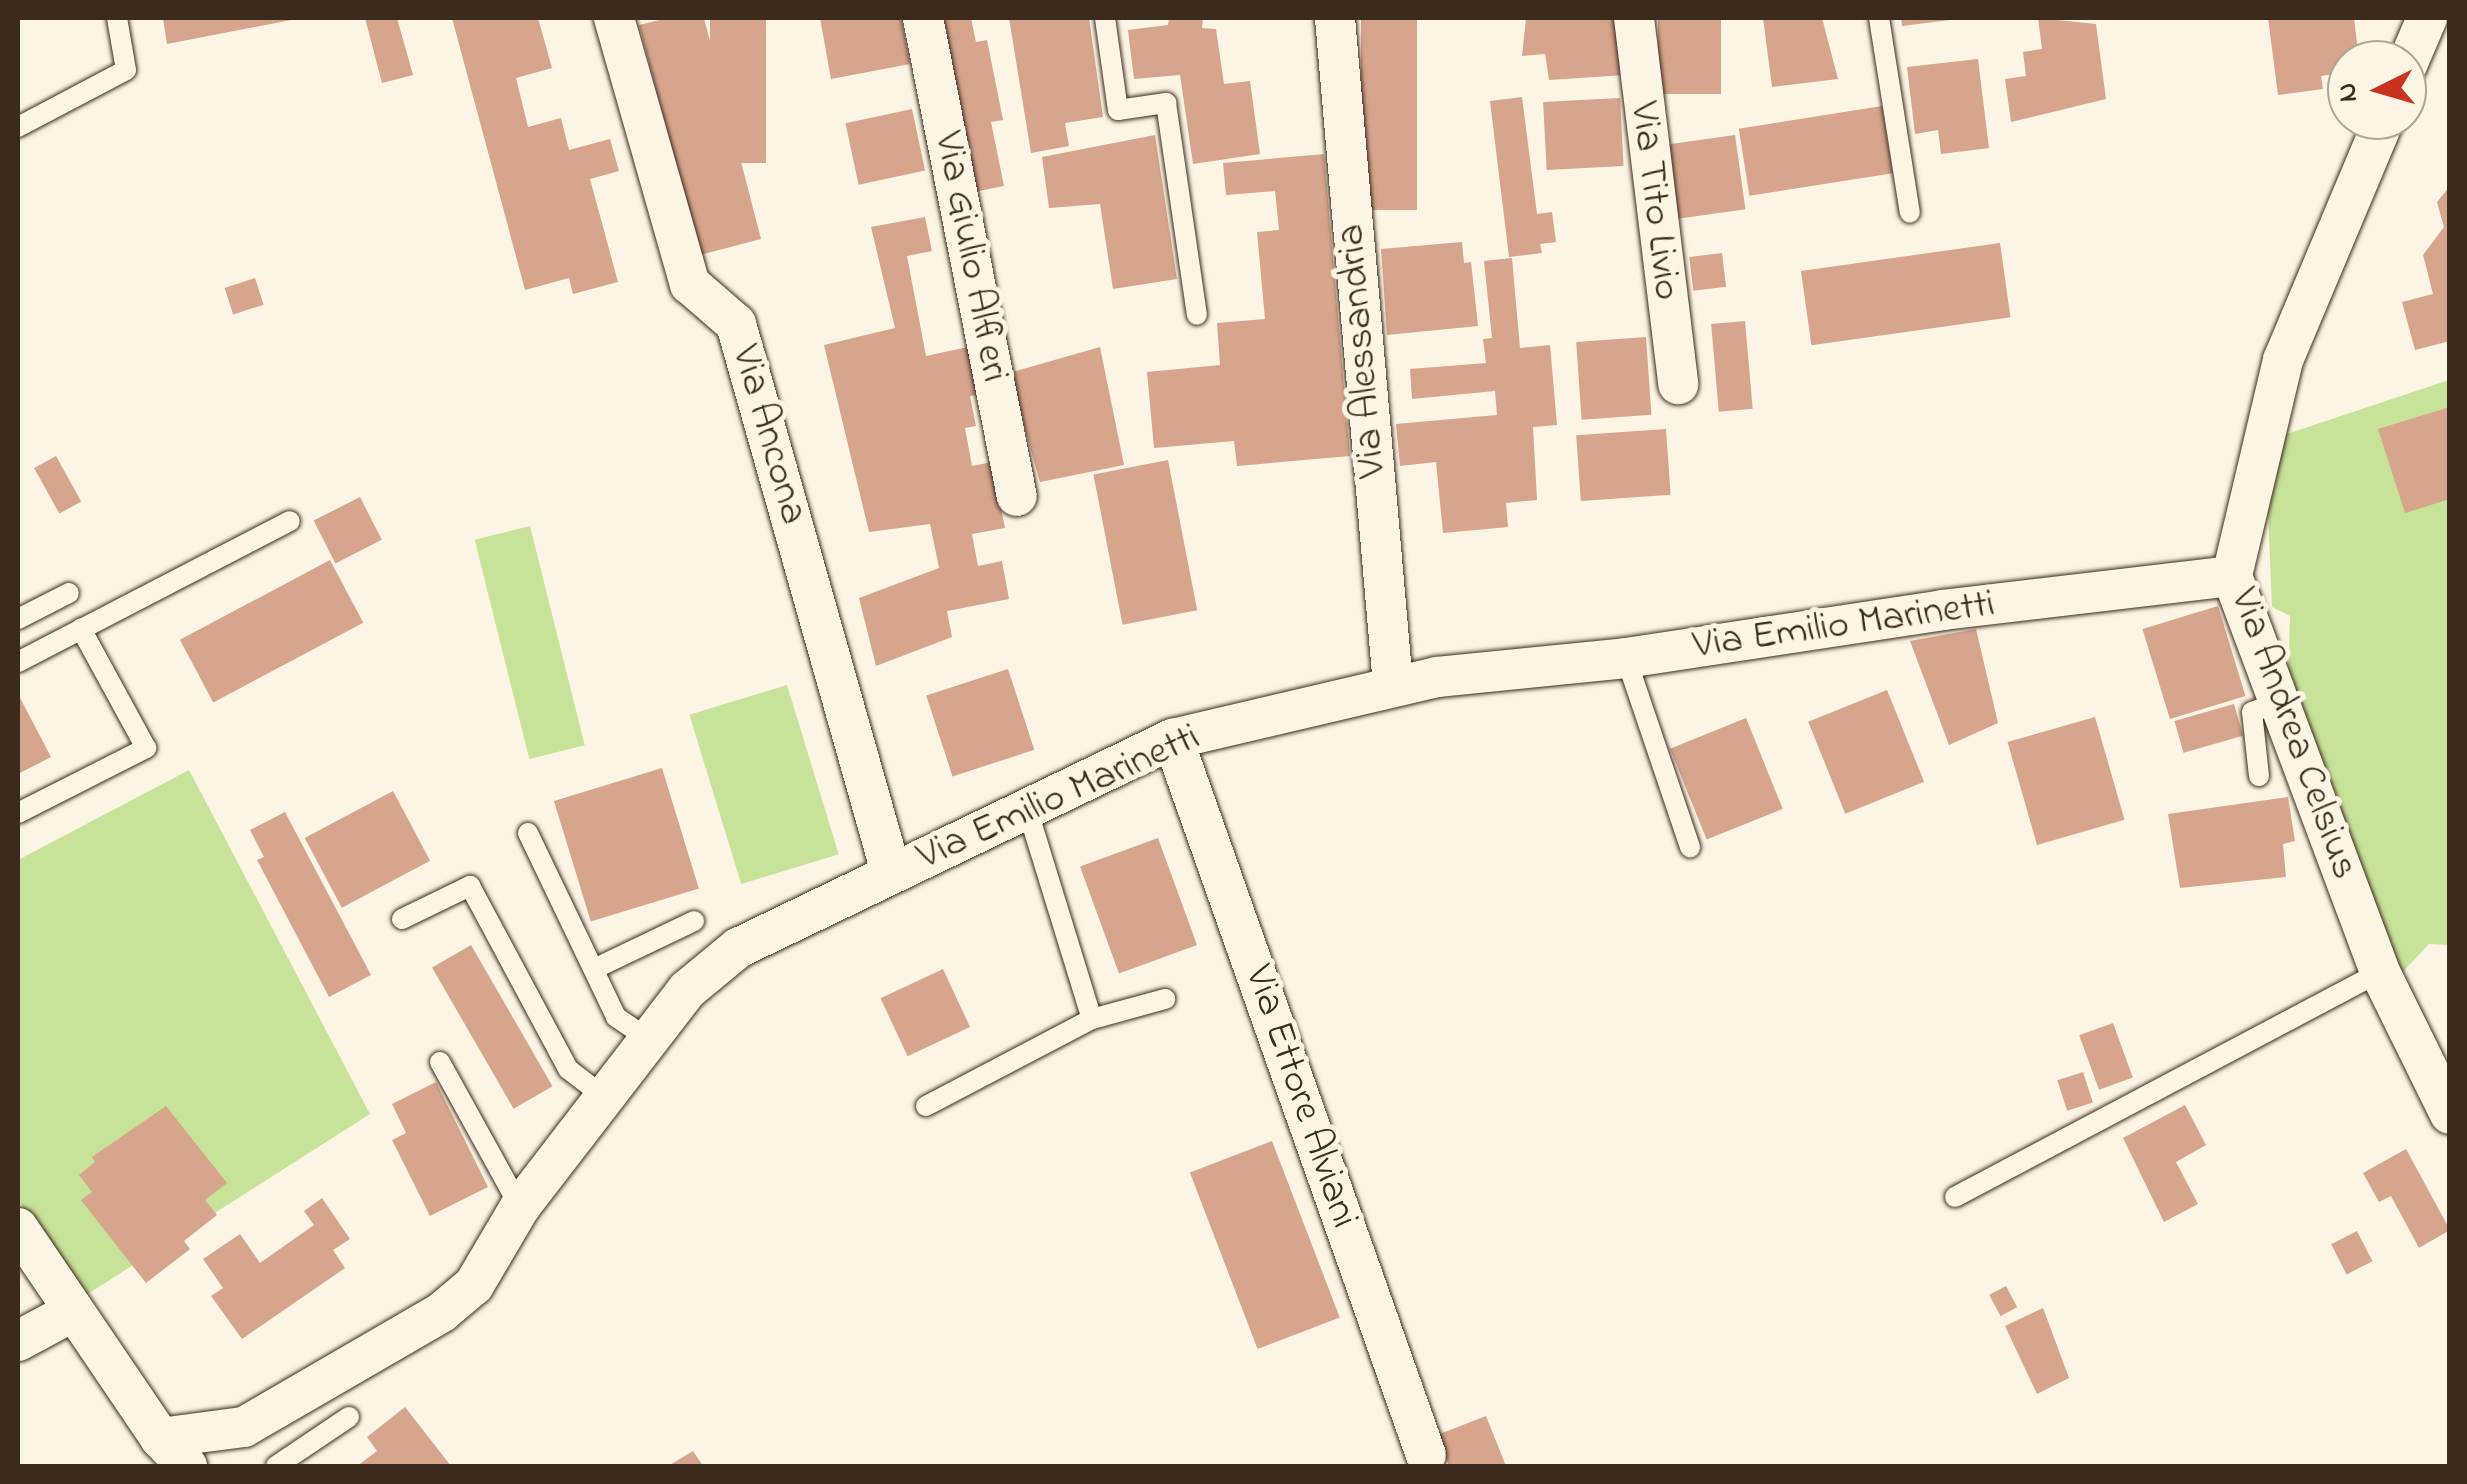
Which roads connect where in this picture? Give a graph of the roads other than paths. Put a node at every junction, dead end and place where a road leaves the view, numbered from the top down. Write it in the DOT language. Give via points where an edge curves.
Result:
graph roads {
  1 [pos="117,18"];
  2 [pos="614,18"];
  3 [pos="923,18"];
  4 [pos="1105,18"];
  5 [pos="1335,18"];
  6 [pos="1634,18"];
  7 [pos="1879,18"];
  8 [pos="18,128"];
  9 [pos="2376,140"];
  10 [pos="1910,213"];
  11 [pos="1196,315"];
  12 [pos="1678,384"];
  13 [pos="1017,496"];
  14 [pos="290,521"];
  15 [pos="2232,576"];
  16 [pos="69,593"];
  17 [pos="18,620"];
  18 [pos="81,629"];
  19 [pos="1626,658"];
  20 [pos="18,662"];
  21 [pos="1393,685"];
  22 [pos="2279,702"];
  23 [pos="1173,739"];
  24 [pos="2259,776"];
  25 [pos="1026,805"];
  26 [pos="18,813"];
  27 [pos="528,833"];
  28 [pos="1690,847"];
  29 [pos="891,872"];
  30 [pos="402,920"];
  31 [pos="694,921"];
  32 [pos="594,969"];
  33 [pos="2380,972"];
  34 [pos="1165,998"];
  35 [pos="1092,1019"];
  36 [pos="648,1039"];
  37 [pos="440,1062"];
  38 [pos="603,1096"];
  39 [pos="926,1106"];
  40 [pos="2450,1114"];
  41 [pos="1956,1197"];
  42 [pos="520,1207"];
  43 [pos="18,1228"];
  44 [pos="72,1312"];
  45 [pos="18,1341"];
  46 [pos="349,1417"];
  47 [pos="173,1452"];
  48 [pos="1426,1455"];
  49 [pos="276,1466"];
  1 -- 8 [label="lane" via="126,70"];
  2 -- 29 [label="street, Via Ancona" via="690,284 736,324"];
  3 -- 13 [label="street, Via Giulio Alfieri"];
  4 -- 11 [label="lane" via="1118,110 1166,103"];
  5 -- 21 [label="street, Via Alessandria"];
  6 -- 12 [label="street, Via Tito Livio"];
  7 -- 10 [label="lane"];
  9 -- 15 [label="street, Via Andrea Celsius" via="2283,360"];
  14 -- 18 [label="lane"];
  15 -- 19 [label="street, Via Emilio Marinetti" via="1942,610"];
  15 -- 22 [label="street, Via Andrea Celsius"];
  16 -- 17 [label="lane"];
  18 -- 20 [label="lane"];
  18 -- 26 [label="lane" via="146,748"];
  19 -- 21 [label="street, Via Emilio Marinetti"];
  19 -- 28 [label="lane"];
  21 -- 23 [label="street, Via Emilio Marinetti"];
  22 -- 24 [label="lane" via="2252,712"];
  22 -- 33 [label="street, Via Andrea Celsius"];
  23 -- 25 [label="street, Via Emilio Marinetti"];
  23 -- 48 [label="street, Via Ettore Alviani"];
  25 -- 29 [label="street, Via Emilio Marinetti"];
  25 -- 35 [label="lane"];
  27 -- 32 [label="lane"];
  29 -- 36 [label="street, Via Emilio Marinetti" via="738,948 687,990"];
  30 -- 38 [label="lane" via="470,886 568,1069"];
  31 -- 32 [label="lane"];
  32 -- 36 [label="lane" via="616,1017"];
  33 -- 40 [label="street, Via Andrea Celsius"];
  33 -- 41 [label="lane"];
  34 -- 35 [label="lane"];
  35 -- 39 [label="lane"];
  36 -- 38 [label="street, Via Emilio Marinetti"];
  37 -- 42 [label="lane"];
  38 -- 42 [label="street, Via Emilio Marinetti"];
  42 -- 47 [label="street, Via Emilio Marinetti" via="474,1284 442,1312 244,1427"];
  43 -- 44 [label="street"];
  44 -- 45 [label="street"];
  44 -- 47 [label="street"];
  46 -- 49 [label="lane"];
}
